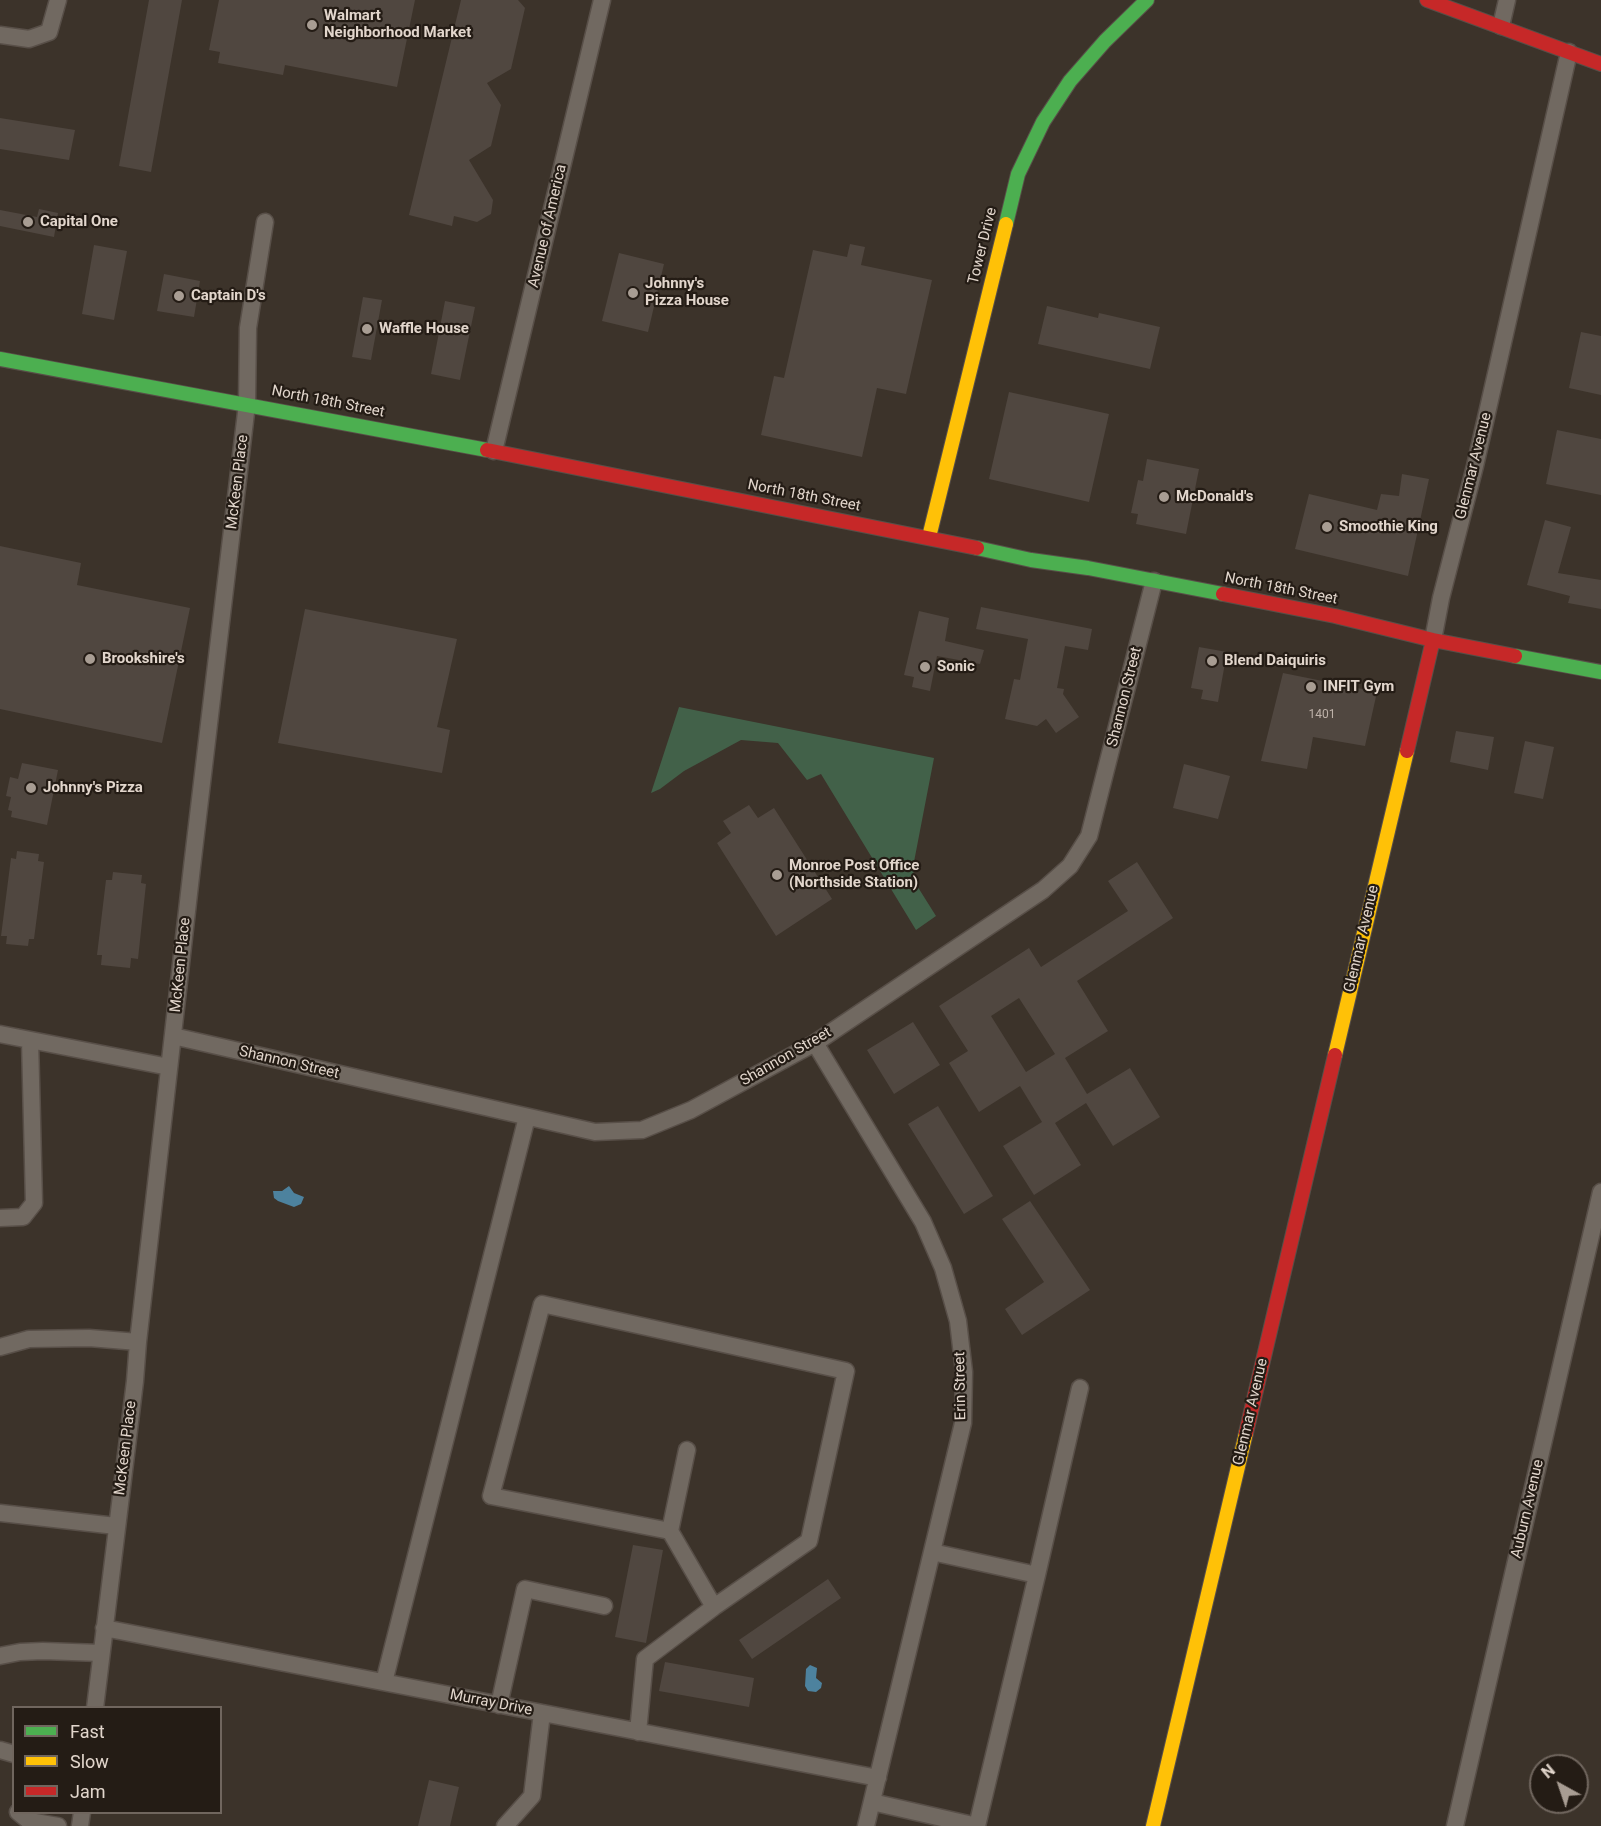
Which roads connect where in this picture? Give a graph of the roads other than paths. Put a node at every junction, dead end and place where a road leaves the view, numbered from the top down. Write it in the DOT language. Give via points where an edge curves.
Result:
graph roads {
  1 [pos="58,0"];
  2 [pos="602,0"];
  3 [pos="1147,0"];
  4 [pos="1427,0"];
  5 [pos="1507,0"];
  6 [pos="1501,26"];
  7 [pos="0,34"];
  8 [pos="1569,52"];
  9 [pos="1601,64"];
  10 [pos="265,222"];
  11 [pos="0,360"];
  12 [pos="247,404"];
  13 [pos="494,452"];
  14 [pos="929,537"];
  15 [pos="1154,581"];
  16 [pos="1432,640"];
  17 [pos="1601,672"];
  18 [pos="0,1034"];
  19 [pos="173,1036"];
  20 [pos="30,1040"];
  21 [pos="815,1043"];
  22 [pos="169,1067"];
  23 [pos="526,1117"];
  24 [pos="1601,1192"];
  25 [pos="0,1218"];
  26 [pos="138,1342"];
  27 [pos="0,1347"];
  28 [pos="1080,1388"];
  29 [pos="687,1450"];
  30 [pos="0,1513"];
  31 [pos="116,1526"];
  32 [pos="670,1531"];
  33 [pos="932,1552"];
  34 [pos="1037,1575"];
  35 [pos="604,1606"];
  36 [pos="714,1607"];
  37 [pos="104,1628"];
  38 [pos="101,1653"];
  39 [pos="0,1656"];
  40 [pos="384,1682"];
  41 [pos="499,1705"];
  42 [pos="95,1706"];
  43 [pos="542,1713"];
  44 [pos="638,1732"];
  45 [pos="878,1778"];
  46 [pos="872,1802"];
  47 [pos="20,1814"];
  48 [pos="58,1826"];
  49 [pos="506,1826"];
  50 [pos="866,1826"];
  51 [pos="977,1826"];
  52 [pos="1154,1826"];
  53 [pos="1455,1826"];
  1 -- 7 [label="street" via="49,32 29,39"];
  2 -- 13 [label="street, Avenue of America"];
  3 -- 14 [label="street, Tower Drive" via="1070,81 1043,122 1018,174"];
  4 -- 6 [label="street"];
  5 -- 6 [label="street"];
  6 -- 8 [label="street"];
  8 -- 9 [label="street"];
  8 -- 16 [label="street, Glenmar Avenue"];
  10 -- 12 [label="street, McKeen Place" via="248,328"];
  11 -- 12 [label="street, North 18th Street"];
  12 -- 13 [label="street, North 18th Street"];
  12 -- 19 [label="street, McKeen Place"];
  13 -- 14 [label="street, North 18th Street"];
  14 -- 15 [label="street, North 18th Street"];
  15 -- 16 [label="street, North 18th Street" via="1335,616"];
  15 -- 21 [label="street, Shannon Street" via="1089,836 1070,866 1043,890"];
  16 -- 17 [label="street, North 18th Street"];
  16 -- 52 [label="street, Glenmar Avenue"];
  18 -- 20 [label="street"];
  19 -- 22 [label="street, McKeen Place"];
  19 -- 23 [label="street, Shannon Street"];
  20 -- 22 [label="street"];
  20 -- 25 [label="street" via="34,1203 23,1217"];
  21 -- 23 [label="street, Shannon Street" via="691,1110 642,1130 595,1132"];
  21 -- 33 [label="street, Erin Street" via="923,1222 943,1268 958,1322 964,1372 963,1423"];
  22 -- 26 [label="street, McKeen Place"];
  23 -- 40 [label="street"];
  24 -- 53 [label="street, Auburn Avenue"];
  26 -- 27 [label="street" via="29,1339"];
  26 -- 31 [label="street, McKeen Place"];
  28 -- 34 [label="street"];
  29 -- 32 [label="street"];
  30 -- 31 [label="street"];
  31 -- 37 [label="street, McKeen Place"];
  32 -- 36 [label="street"];
  32 -- 36 [label="street" via="491,1496 542,1304 846,1371 809,1541"];
  33 -- 34 [label="street"];
  33 -- 45 [label="street, Erin Street"];
  34 -- 51 [label="street"];
  35 -- 41 [label="street" via="525,1589"];
  36 -- 44 [label="street" via="645,1659"];
  37 -- 38 [label="street, McKeen Place"];
  37 -- 40 [label="street, Murray Drive"];
  38 -- 39 [label="street" via="43,1651"];
  38 -- 42 [label="street, McKeen Place"];
  40 -- 41 [label="street, Murray Drive"];
  41 -- 43 [label="street, Murray Drive"];
  43 -- 44 [label="street, Murray Drive"];
  43 -- 49 [label="street" via="532,1796"];
  44 -- 45 [label="street, Murray Drive"];
  45 -- 46 [label="street, Erin Street"];
  46 -- 50 [label="street, Erin Street"];
  46 -- 51 [label="street"];
  47 -- 48 [label="street" via="28,1821"];
}
